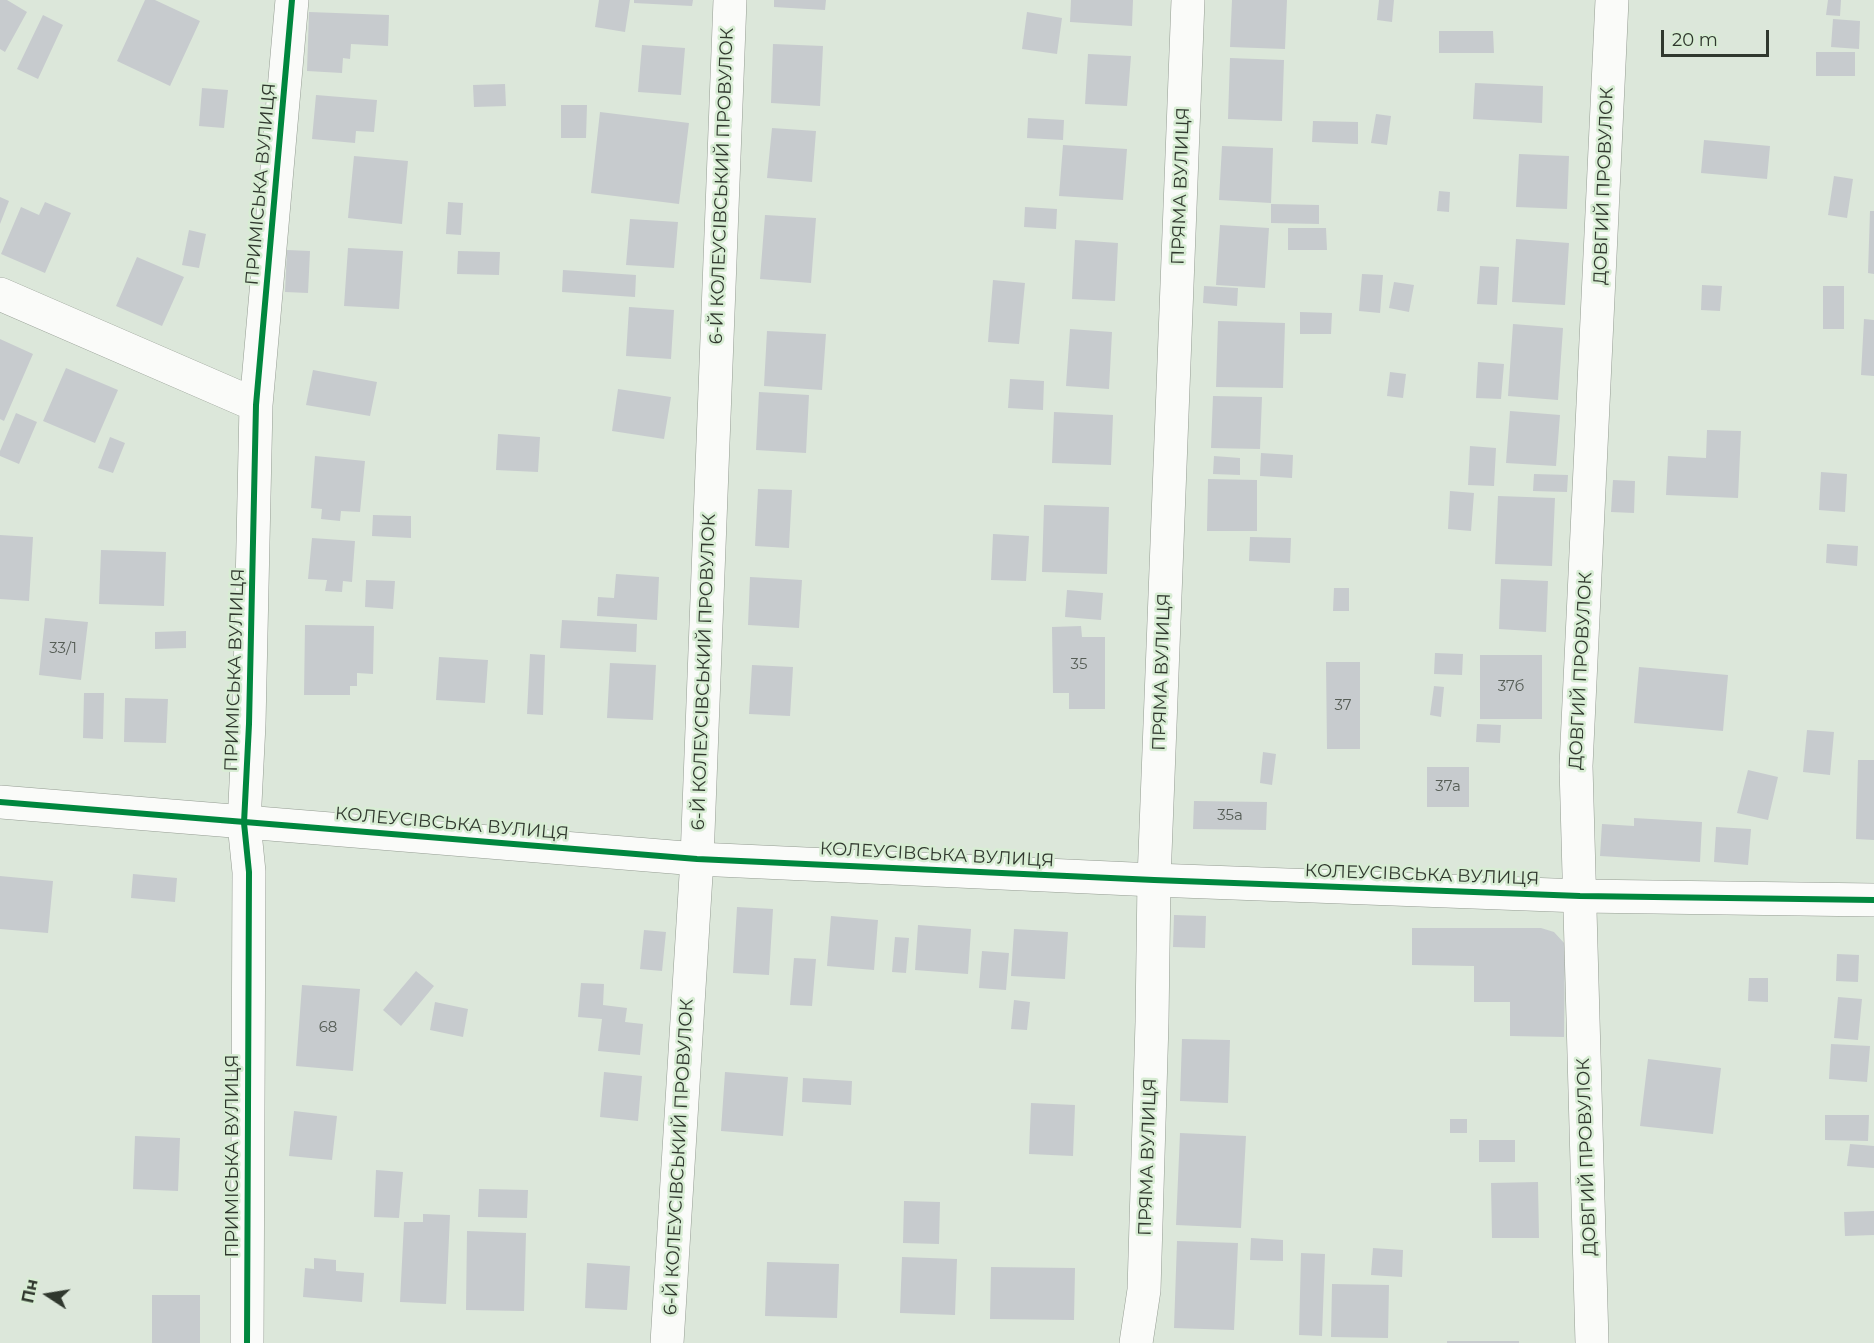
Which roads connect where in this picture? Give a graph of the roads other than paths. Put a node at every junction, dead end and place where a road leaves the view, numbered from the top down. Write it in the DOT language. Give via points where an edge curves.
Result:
graph roads {
  1 [pos="730,0"];
  2 [pos="1188,0"];
  3 [pos="1612,0"];
  4 [pos="289,1"];
  5 [pos="0,294"];
  6 [pos="256,405"];
  7 [pos="0,802"];
  8 [pos="244,823"];
  9 [pos="697,859"];
  10 [pos="1154,880"];
  11 [pos="1580,896"];
  12 [pos="1874,900"];
  13 [pos="247,1343"];
  14 [pos="668,1343"];
  15 [pos="1136,1343"];
  16 [pos="1592,1343"];
  1 -- 9 [label="street, 6-Й КОЛЕУСІВСЬКИЙ ПРОВУЛОК"];
  2 -- 10 [label="street, ПРЯМА ВУЛИЦЯ"];
  3 -- 11 [label="street, ДОВГИЙ ПРОВУЛОК" via="1576,766"];
  4 -- 6 [label="street, ПРИМІСЬКА ВУЛИЦЯ"];
  5 -- 6 [label="street"];
  6 -- 8 [label="street, ПРИМІСЬКА ВУЛИЦЯ"];
  7 -- 8 [label="street, КОЛЕУСІВСЬКА ВУЛИЦЯ"];
  8 -- 9 [label="street, КОЛЕУСІВСЬКА ВУЛИЦЯ"];
  8 -- 13 [label="street, ПРИМІСЬКА ВУЛИЦЯ" via="249,872"];
  9 -- 10 [label="street, КОЛЕУСІВСЬКА ВУЛИЦЯ"];
  9 -- 14 [label="street, 6-Й КОЛЕУСІВСЬКИЙ ПРОВУЛОК"];
  10 -- 11 [label="street, КОЛЕУСІВСЬКА ВУЛИЦЯ"];
  10 -- 15 [label="street, ПРЯМА ВУЛИЦЯ" via="1144,1290"];
  11 -- 12 [label="street, КОЛЕУСІВСЬКА ВУЛИЦЯ"];
  11 -- 16 [label="street, ДОВГИЙ ПРОВУЛОК"];
}
